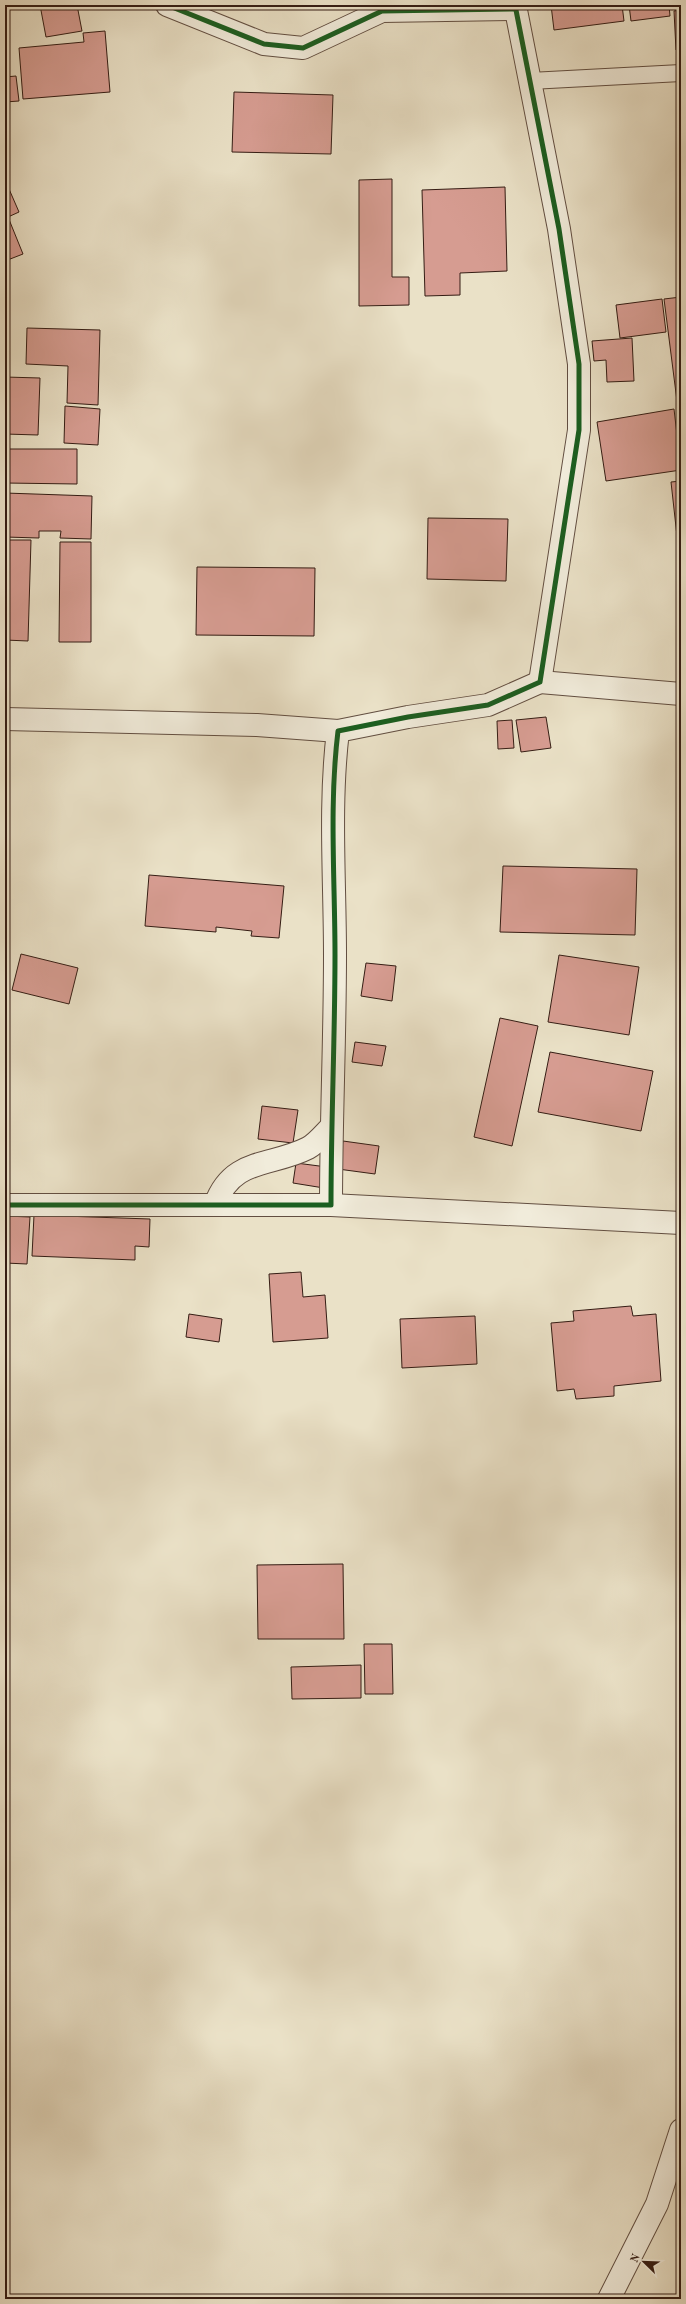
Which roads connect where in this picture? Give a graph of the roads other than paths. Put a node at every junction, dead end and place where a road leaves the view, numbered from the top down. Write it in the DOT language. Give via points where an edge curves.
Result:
graph roads {
  1 [pos="167,5"];
  2 [pos="515,7"];
  3 [pos="681,73"];
  4 [pos="530,81"];
  5 [pos="540,682"];
  6 [pos="681,694"];
  7 [pos="5,720"];
  8 [pos="338,731"];
  9 [pos="331,1127"];
  10 [pos="5,1205"];
  11 [pos="215,1205"];
  12 [pos="331,1205"];
  13 [pos="681,1223"];
  14 [pos="681,2130"];
  15 [pos="609,2299"];
  1 -- 2 [label="street" via="264,44 304,48 382,11"];
  2 -- 4 [label="street"];
  3 -- 4 [label="lane"];
  4 -- 5 [label="street" via="559,229 579,364 579,430"];
  5 -- 6 [label="street"];
  5 -- 8 [label="street" via="488,705"];
  7 -- 8 [label="street" via="257,725"];
  8 -- 9 [label="street" via="333,775 335,1014"];
  9 -- 11 [label="street" via="309,1148 236,1173 220,1191"];
  9 -- 12 [label="street"];
  10 -- 11 [label="street"];
  11 -- 12 [label="street"];
  12 -- 13 [label="street"];
  14 -- 15 [label="street" via="657,2204"];
}
